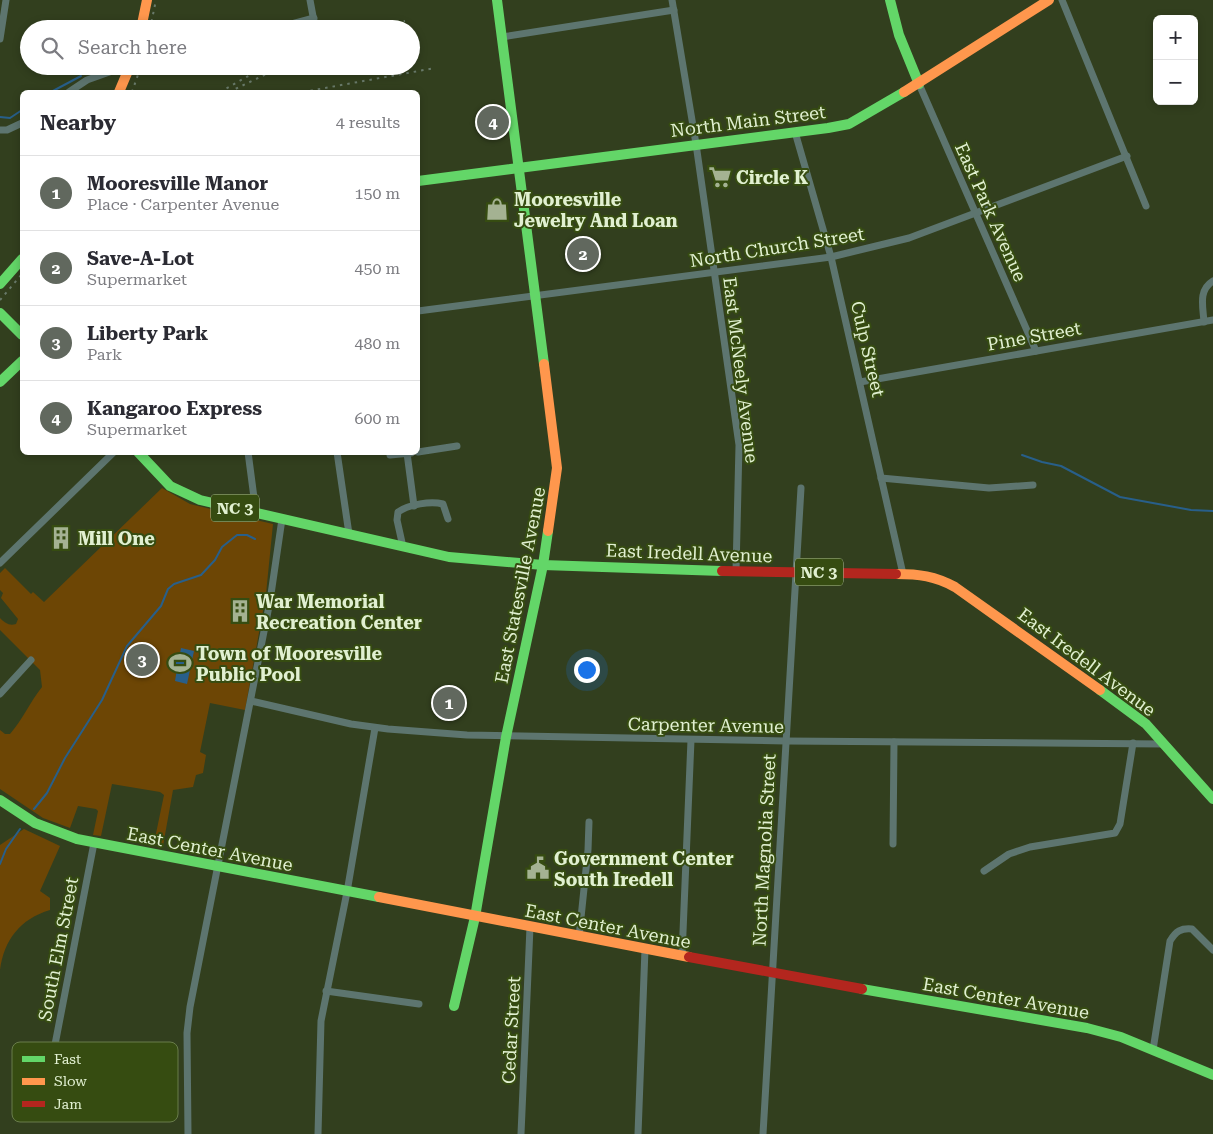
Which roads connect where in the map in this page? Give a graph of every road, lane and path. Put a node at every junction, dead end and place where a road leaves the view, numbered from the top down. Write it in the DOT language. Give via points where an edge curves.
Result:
graph roads {
  1 [pos="6,0"];
  2 [pos="147,0"];
  3 [pos="310,0"];
  4 [pos="497,0"];
  5 [pos="672,0"];
  6 [pos="890,0"];
  7 [pos="1049,0"];
  8 [pos="1062,0"];
  9 [pos="674,10"];
  10 [pos="314,18"];
  11 [pos="143,20"];
  12 [pos="307,20"];
  13 [pos="502,37"];
  14 [pos="0,39"];
  15 [pos="101,75"];
  16 [pos="126,75"];
  17 [pos="919,84"];
  18 [pos="72,90"];
  19 [pos="120,90"];
  20 [pos="20,124"];
  21 [pos="0,130"];
  22 [pos="795,132"];
  23 [pos="696,144"];
  24 [pos="1127,156"];
  25 [pos="518,167"];
  26 [pos="420,180"];
  27 [pos="1146,206"];
  28 [pos="976,214"];
  29 [pos="831,257"];
  30 [pos="20,261"];
  31 [pos="714,273"];
  32 [pos="1213,281"];
  33 [pos="0,284"];
  34 [pos="534,296"];
  35 [pos="420,311"];
  36 [pos="0,313"];
  37 [pos="1213,320"];
  38 [pos="1204,322"];
  39 [pos="20,333"];
  40 [pos="1036,351"];
  41 [pos="20,364"];
  42 [pos="0,382"];
  43 [pos="860,382"];
  44 [pos="458,446"];
  45 [pos="420,452"];
  46 [pos="111,455"];
  47 [pos="141,455"];
  48 [pos="248,455"];
  49 [pos="337,455"];
  50 [pos="407,455"];
  51 [pos="881,478"];
  52 [pos="1033,486"];
  53 [pos="801,488"];
  54 [pos="414,506"];
  55 [pos="256,513"];
  56 [pos="282,519"];
  57 [pos="448,520"];
  58 [pos="348,534"];
  59 [pos="402,547"];
  60 [pos="1,560"];
  61 [pos="543,565"];
  62 [pos="736,571"];
  63 [pos="797,572"];
  64 [pos="903,574"];
  65 [pos="32,660"];
  66 [pos="0,694"];
  67 [pos="251,701"];
  68 [pos="375,728"];
  69 [pos="506,737"];
  70 [pos="692,740"];
  71 [pos="786,741"];
  72 [pos="894,742"];
  73 [pos="1134,743"];
  74 [pos="1164,744"];
  75 [pos="1213,799"];
  76 [pos="0,800"];
  77 [pos="589,822"];
  78 [pos="94,843"];
  79 [pos="893,844"];
  80 [pos="219,868"];
  81 [pos="984,871"];
  82 [pos="347,892"];
  83 [pos="475,916"];
  84 [pos="530,927"];
  85 [pos="580,937"];
  86 [pos="645,949"];
  87 [pos="1213,950"];
  88 [pos="682,956"];
  89 [pos="771,974"];
  90 [pos="326,991"];
  91 [pos="419,1004"];
  92 [pos="454,1006"];
  93 [pos="55,1042"];
  94 [pos="1153,1050"];
  95 [pos="1213,1075"];
  96 [pos="188,1134"];
  97 [pos="318,1134"];
  98 [pos="521,1134"];
  99 [pos="638,1134"];
  100 [pos="763,1134"];
  1 -- 14 [label="street"];
  2 -- 11 [label="street"];
  3 -- 10 [label="street"];
  4 -- 13 [label="street, East Statesville Avenue"];
  5 -- 9 [label="street, East McNeely Avenue"];
  6 -- 17 [label="street" via="899,35"];
  7 -- 17 [label="street, North Main Street"];
  8 -- 24 [label="street"];
  9 -- 13 [label="street"];
  9 -- 23 [label="street, East McNeely Avenue"];
  10 -- 12 [label="street"];
  13 -- 25 [label="street, East Statesville Avenue"];
  15 -- 18 [label="street"];
  16 -- 19 [label="street"];
  17 -- 22 [label="street, North Main Street" via="849,124"];
  17 -- 28 [label="street, East Park Avenue"];
  20 -- 21 [label="street"];
  22 -- 23 [label="street, North Main Street"];
  22 -- 29 [label="street, Culp Street"];
  23 -- 25 [label="street, North Main Street"];
  23 -- 31 [label="street, East McNeely Avenue"];
  24 -- 27 [label="street"];
  24 -- 28 [label="street, North Church Street"];
  25 -- 26 [label="street, North Main Street"];
  25 -- 34 [label="street, East Statesville Avenue"];
  28 -- 29 [label="street, North Church Street" via="909,238"];
  28 -- 40 [label="street, East Park Avenue"];
  29 -- 31 [label="street, North Church Street"];
  29 -- 43 [label="street, Culp Street"];
  30 -- 33 [label="street"];
  31 -- 34 [label="street, North Church Street"];
  31 -- 62 [label="street, East McNeely Avenue" via="739,445"];
  32 -- 38 [label="street" via="1204,289"];
  34 -- 35 [label="street, North Church Street"];
  34 -- 61 [label="street, East Statesville Avenue" via="557,468"];
  36 -- 39 [label="street"];
  37 -- 38 [label="street, Pine Street"];
  38 -- 40 [label="street, Pine Street"];
  40 -- 43 [label="street, Pine Street"];
  41 -- 42 [label="street"];
  43 -- 51 [label="street, Culp Street"];
  44 -- 45 [label="street"];
  46 -- 60 [label="street"];
  47 -- 55 [label="street, East Iredell Avenue / NC 3" via="162,478 185,494"];
  48 -- 55 [label="street"];
  49 -- 58 [label="street"];
  50 -- 54 [label="street"];
  51 -- 52 [label="street" via="989,488"];
  51 -- 64 [label="street, Culp Street"];
  53 -- 63 [label="street, North Magnolia Street"];
  54 -- 57 [label="street" via="443,504"];
  54 -- 59 [label="street" via="398,512"];
  55 -- 56 [label="street, East Iredell Avenue / NC 3"];
  56 -- 58 [label="street, East Iredell Avenue / NC 3"];
  56 -- 67 [label="street"];
  58 -- 59 [label="street, East Iredell Avenue / NC 3"];
  59 -- 61 [label="street, East Iredell Avenue / NC 3" via="457,558"];
  61 -- 62 [label="street, East Iredell Avenue / NC 3"];
  61 -- 69 [label="street, East Statesville Avenue"];
  62 -- 63 [label="street, East Iredell Avenue / NC 3"];
  63 -- 64 [label="street, East Iredell Avenue / NC 3"];
  63 -- 71 [label="street, North Magnolia Street"];
  64 -- 74 [label="street, East Iredell Avenue / NC 3" via="938,578 955,587 1119,703 1146,724"];
  65 -- 66 [label="street"];
  67 -- 68 [label="street, Carpenter Avenue"];
  67 -- 80 [label="street"];
  68 -- 69 [label="street, Carpenter Avenue"];
  68 -- 82 [label="street"];
  69 -- 70 [label="street, Carpenter Avenue"];
  69 -- 83 [label="street, East Statesville Avenue"];
  70 -- 71 [label="street, Carpenter Avenue"];
  70 -- 88 [label="street"];
  71 -- 72 [label="street, Carpenter Avenue"];
  71 -- 89 [label="street, North Magnolia Street"];
  72 -- 73 [label="street, Carpenter Avenue"];
  72 -- 79 [label="street"];
  73 -- 74 [label="street, Carpenter Avenue"];
  73 -- 81 [label="street" via="1120,824 1115,833 1030,847 1010,854"];
  74 -- 75 [label="street, East Iredell Avenue / NC 3"];
  76 -- 78 [label="street, East Center Avenue" via="35,823"];
  77 -- 85 [label="street"];
  78 -- 80 [label="street, East Center Avenue"];
  78 -- 93 [label="street, South Elm Street"];
  80 -- 82 [label="street, East Center Avenue"];
  80 -- 96 [label="street" via="190,1007 187,1033"];
  82 -- 83 [label="street, East Center Avenue"];
  82 -- 90 [label="street"];
  83 -- 84 [label="street, East Center Avenue"];
  83 -- 92 [label="street, East Statesville Avenue"];
  84 -- 85 [label="street, East Center Avenue"];
  84 -- 98 [label="street, Cedar Street"];
  85 -- 86 [label="street, East Center Avenue"];
  86 -- 88 [label="street, East Center Avenue"];
  86 -- 99 [label="street"];
  87 -- 94 [label="street" via="1192,929 1183,928 1170,941"];
  88 -- 89 [label="street, East Center Avenue"];
  89 -- 94 [label="street, East Center Avenue" via="1087,1028"];
  89 -- 100 [label="street, North Magnolia Street"];
  90 -- 91 [label="street"];
  90 -- 97 [label="street"];
  94 -- 95 [label="street, East Center Avenue"];
}
